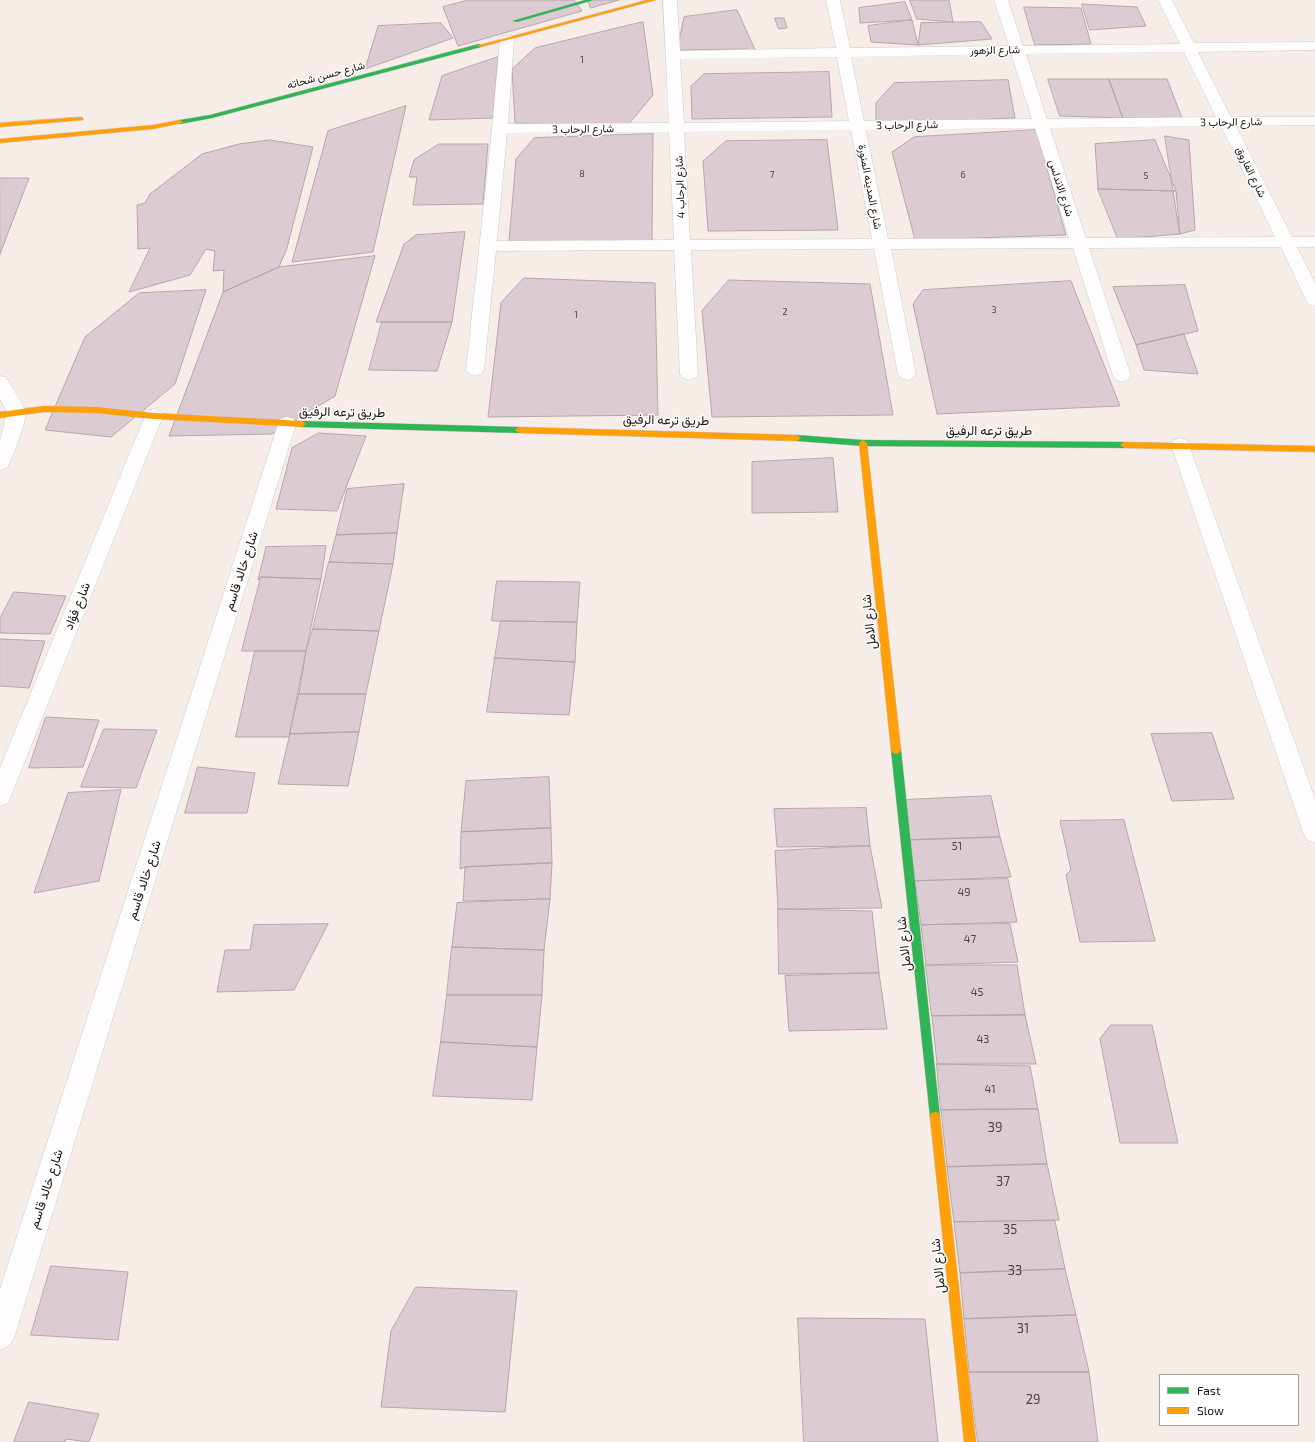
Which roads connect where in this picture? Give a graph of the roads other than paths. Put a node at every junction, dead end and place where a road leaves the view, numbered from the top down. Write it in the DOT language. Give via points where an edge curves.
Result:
graph roads {
  1 [pos="591,0"];
  2 [pos="653,0"];
  3 [pos="670,0"];
  4 [pos="833,0"];
  5 [pos="1001,0"];
  6 [pos="1165,0"];
  7 [pos="505,32"];
  8 [pos="1315,46"];
  9 [pos="1189,47"];
  10 [pos="1017,50"];
  11 [pos="843,52"];
  12 [pos="674,55"];
  13 [pos="92,118"];
  14 [pos="1315,121"];
  15 [pos="1226,122"];
  16 [pos="1040,124"];
  17 [pos="0,125"];
  18 [pos="858,126"];
  19 [pos="677,128"];
  20 [pos="500,130"];
  21 [pos="0,141"];
  22 [pos="1315,242"];
  23 [pos="1079,243"];
  24 [pos="1286,243"];
  25 [pos="881,244"];
  26 [pos="682,245"];
  27 [pos="488,246"];
  28 [pos="1315,300"];
  29 [pos="474,370"];
  30 [pos="689,374"];
  31 [pos="907,374"];
  32 [pos="1122,376"];
  33 [pos="0,382"];
  34 [pos="8,413"];
  35 [pos="154,416"];
  36 [pos="287,424"];
  37 [pos="863,443"];
  38 [pos="1180,445"];
  39 [pos="1315,449"];
  40 [pos="0,463"];
  41 [pos="0,796"];
  42 [pos="1315,832"];
  43 [pos="0,1335"];
  44 [pos="970,1442"];
  1 -- 7 [label="street, شارع حسن شحاته"];
  2 -- 7 [label="street, شارع حسن شحاته"];
  3 -- 12 [label="street, شارع الرحاب 4"];
  4 -- 11 [label="street, شارع المدينه المنورة"];
  5 -- 10 [label="street, شارع الاندلس"];
  6 -- 9 [label="street, شارع الفاروق"];
  7 -- 20 [label="street"];
  7 -- 21 [label="street, شارع حسن شحاته" via="210,118 153,127"];
  8 -- 9 [label="street, شارع الزهور"];
  9 -- 10 [label="street, شارع الزهور"];
  9 -- 15 [label="street, شارع الفاروق"];
  10 -- 11 [label="street, شارع الزهور"];
  10 -- 16 [label="street, شارع الاندلس"];
  11 -- 12 [label="street, شارع الزهور"];
  11 -- 18 [label="street, شارع المدينه المنورة"];
  12 -- 19 [label="street, شارع الرحاب 4"];
  13 -- 17 [label="street"];
  14 -- 15 [label="street, شارع الرحاب 3"];
  15 -- 16 [label="street, شارع الرحاب 3"];
  15 -- 24 [label="street, شارع الفاروق"];
  16 -- 18 [label="street, شارع الرحاب 3"];
  16 -- 23 [label="street, شارع الاندلس"];
  18 -- 19 [label="street, شارع الرحاب 3"];
  18 -- 25 [label="street, شارع المدينه المنورة"];
  19 -- 20 [label="street, شارع الرحاب 3"];
  19 -- 26 [label="street, شارع الرحاب 4"];
  20 -- 27 [label="street"];
  22 -- 24 [label="street"];
  23 -- 24 [label="street"];
  23 -- 25 [label="street"];
  23 -- 32 [label="street, شارع الاندلس"];
  24 -- 28 [label="street, شارع الفاروق"];
  25 -- 26 [label="street"];
  25 -- 31 [label="street, شارع المدينه المنورة"];
  26 -- 27 [label="street"];
  26 -- 30 [label="street, شارع الرحاب 4"];
  27 -- 29 [label="street"];
  33 -- 34 [label="street"];
  34 -- 35 [label="street, طريق ترعه الرفيق" via="44,409 96,410"];
  34 -- 40 [label="street" via="12,433"];
  35 -- 36 [label="street, طريق ترعه الرفيق"];
  35 -- 41 [label="street, شارع فؤاد"];
  36 -- 37 [label="street, طريق ترعه الرفيق" via="769,436"];
  36 -- 43 [label="street, شارع خالد قاسم"];
  37 -- 38 [label="street, طريق ترعه الرفيق"];
  37 -- 44 [label="street, شارع الامل"];
  38 -- 39 [label="street, طريق ترعه الرفيق"];
  38 -- 42 [label="street"];
}
